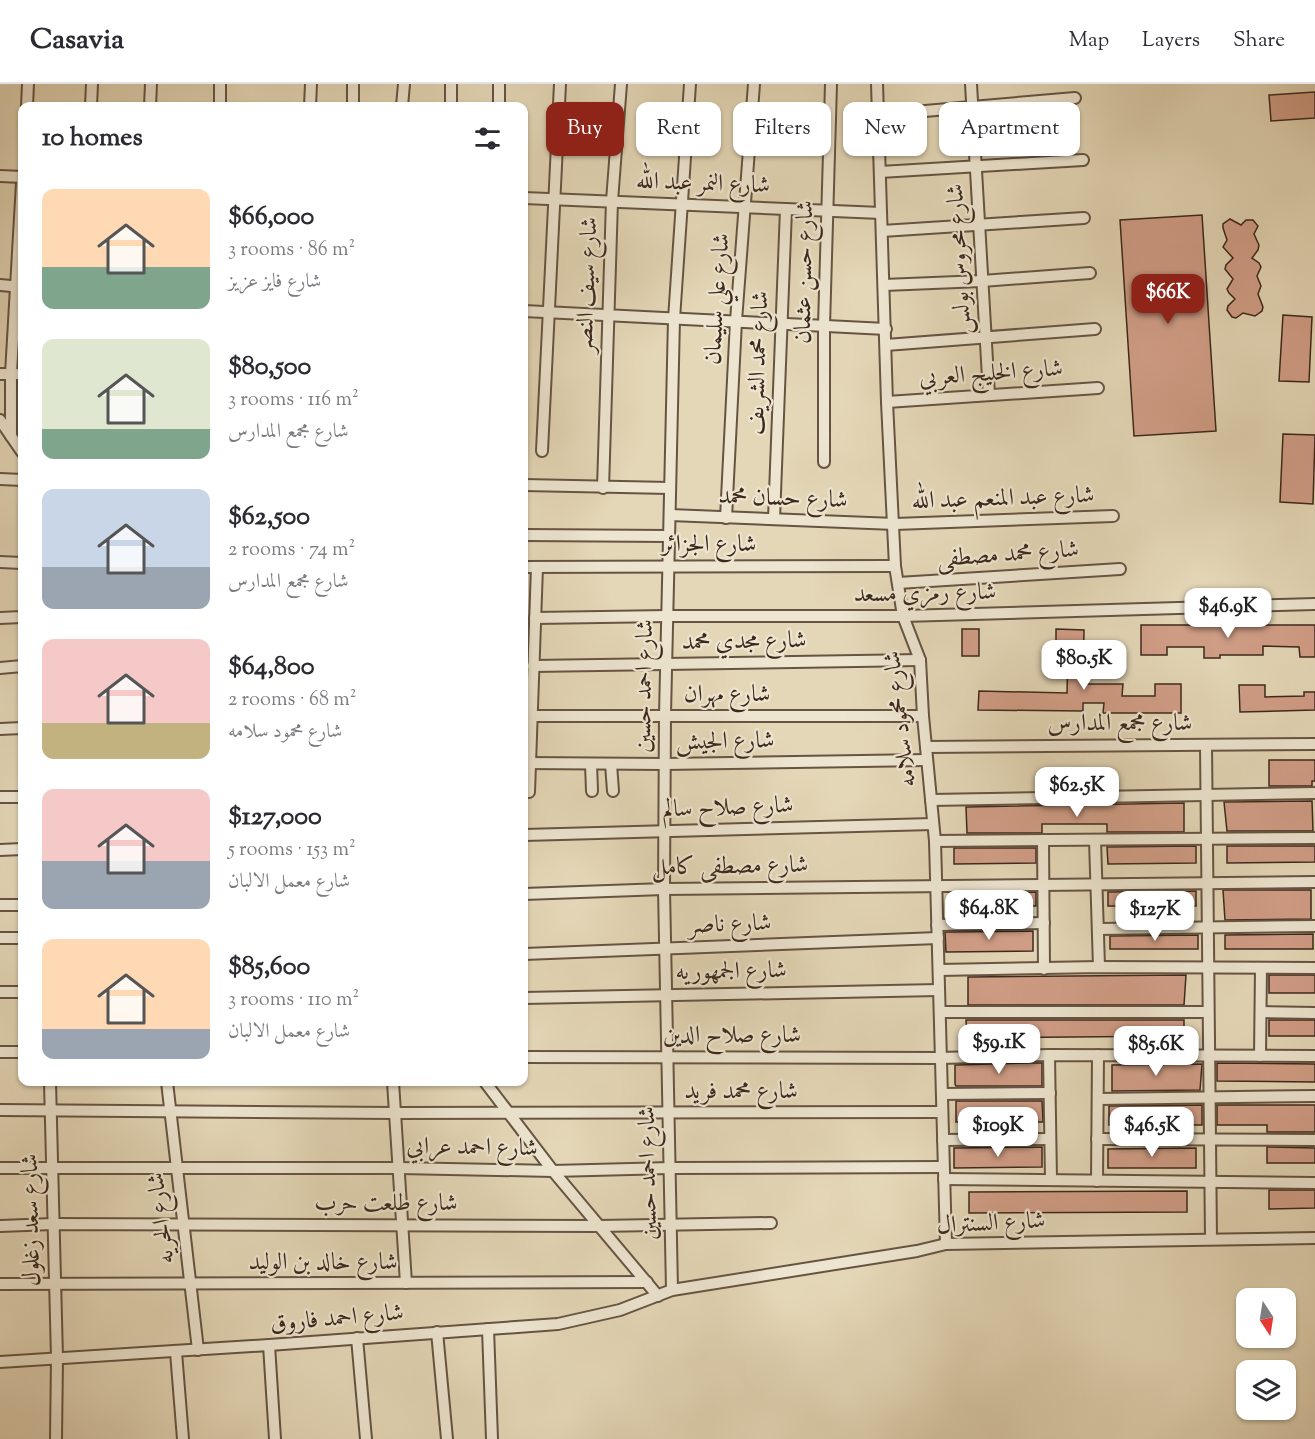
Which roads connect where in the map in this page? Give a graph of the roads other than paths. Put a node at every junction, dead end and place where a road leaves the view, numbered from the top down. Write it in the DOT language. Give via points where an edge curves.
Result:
graph roads {
  1 [pos="28,84"];
  2 [pos="92,84"];
  3 [pos="151,84"];
  4 [pos="220,84"];
  5 [pos="311,84"];
  6 [pos="353,84"];
  7 [pos="404,84"];
  8 [pos="451,84"];
  9 [pos="499,84"];
  10 [pos="561,84"];
  11 [pos="621,84"];
  12 [pos="690,84"];
  13 [pos="754,84"];
  14 [pos="831,84"];
  15 [pos="877,84"];
  16 [pos="971,84"];
  17 [pos="1076,98"];
  18 [pos="27,102"];
  19 [pos="91,102"];
  20 [pos="150,102"];
  21 [pos="220,102"];
  22 [pos="310,102"];
  23 [pos="353,102"];
  24 [pos="402,102"];
  25 [pos="451,102"];
  26 [pos="499,102"];
  27 [pos="878,102"];
  28 [pos="972,102"];
  29 [pos="1030,102"];
  30 [pos="879,156"];
  31 [pos="975,156"];
  32 [pos="1083,160"];
  33 [pos="976,167"];
  34 [pos="880,172"];
  35 [pos="0,176"];
  36 [pos="18,177"];
  37 [pos="528,198"];
  38 [pos="556,199"];
  39 [pos="612,201"];
  40 [pos="682,204"];
  41 [pos="745,207"];
  42 [pos="786,209"];
  43 [pos="827,210"];
  44 [pos="881,213"];
  45 [pos="1084,218"];
  46 [pos="979,225"];
  47 [pos="882,231"];
  48 [pos="1090,273"];
  49 [pos="982,281"];
  50 [pos="0,285"];
  51 [pos="884,285"];
  52 [pos="18,286"];
  53 [pos="18,297"];
  54 [pos="528,311"];
  55 [pos="550,312"];
  56 [pos="608,315"];
  57 [pos="674,319"];
  58 [pos="736,321"];
  59 [pos="781,324"];
  60 [pos="824,326"];
  61 [pos="886,329"];
  62 [pos="1095,329"];
  63 [pos="986,337"];
  64 [pos="886,345"];
  65 [pos="11,374"];
  66 [pos="1098,388"];
  67 [pos="989,395"];
  68 [pos="886,402"];
  69 [pos="0,420"];
  70 [pos="11,436"];
  71 [pos="18,446"];
  72 [pos="542,451"];
  73 [pos="824,462"];
  74 [pos="0,479"];
  75 [pos="18,480"];
  76 [pos="528,485"];
  77 [pos="603,488"];
  78 [pos="670,488"];
  79 [pos="670,515"];
  80 [pos="1113,516"];
  81 [pos="726,518"];
  82 [pos="774,519"];
  83 [pos="895,524"];
  84 [pos="528,535"];
  85 [pos="669,536"];
  86 [pos="0,562"];
  87 [pos="18,563"];
  88 [pos="668,566"];
  89 [pos="895,566"];
  90 [pos="528,567"];
  91 [pos="537,567"];
  92 [pos="1120,569"];
  93 [pos="898,583"];
  94 [pos="1315,604"];
  95 [pos="667,616"];
  96 [pos="903,616"];
  97 [pos="18,617"];
  98 [pos="0,618"];
  99 [pos="535,618"];
  100 [pos="529,636"];
  101 [pos="920,660"];
  102 [pos="666,664"];
  103 [pos="18,666"];
  104 [pos="533,666"];
  105 [pos="0,668"];
  106 [pos="528,699"];
  107 [pos="532,716"];
  108 [pos="665,716"];
  109 [pos="923,716"];
  110 [pos="18,728"];
  111 [pos="0,729"];
  112 [pos="1315,744"];
  113 [pos="1206,745"];
  114 [pos="926,747"];
  115 [pos="528,754"];
  116 [pos="927,760"];
  117 [pos="528,763"];
  118 [pos="591,764"];
  119 [pos="611,764"];
  120 [pos="665,764"];
  121 [pos="528,778"];
  122 [pos="592,791"];
  123 [pos="613,791"];
  124 [pos="529,792"];
  125 [pos="1315,793"];
  126 [pos="1206,794"];
  127 [pos="0,797"];
  128 [pos="18,797"];
  129 [pos="931,800"];
  130 [pos="933,824"];
  131 [pos="664,830"];
  132 [pos="528,835"];
  133 [pos="1315,838"];
  134 [pos="1207,839"];
  135 [pos="1042,840"];
  136 [pos="1095,840"];
  137 [pos="935,841"];
  138 [pos="18,849"];
  139 [pos="0,850"];
  140 [pos="1207,882"];
  141 [pos="1315,882"];
  142 [pos="1043,883"];
  143 [pos="1096,883"];
  144 [pos="936,885"];
  145 [pos="664,889"];
  146 [pos="528,894"];
  147 [pos="0,905"];
  148 [pos="18,905"];
  149 [pos="1044,923"];
  150 [pos="937,925"];
  151 [pos="1315,926"];
  152 [pos="1208,927"];
  153 [pos="1098,928"];
  154 [pos="0,938"];
  155 [pos="18,938"];
  156 [pos="938,938"];
  157 [pos="665,948"];
  158 [pos="528,954"];
  159 [pos="1099,967"];
  160 [pos="1208,968"];
  161 [pos="1261,968"];
  162 [pos="1315,968"];
  163 [pos="1044,969"];
  164 [pos="939,970"];
  165 [pos="939,990"];
  166 [pos="0,992"];
  167 [pos="18,992"];
  168 [pos="666,994"];
  169 [pos="528,998"];
  170 [pos="940,1012"];
  171 [pos="1208,1012"];
  172 [pos="1261,1012"];
  173 [pos="1315,1012"];
  174 [pos="0,1052"];
  175 [pos="18,1052"];
  176 [pos="1049,1055"];
  177 [pos="1098,1055"];
  178 [pos="668,1056"];
  179 [pos="1209,1056"];
  180 [pos="1260,1056"];
  181 [pos="1315,1056"];
  182 [pos="528,1057"];
  183 [pos="941,1058"];
  184 [pos="50,1086"];
  185 [pos="167,1086"];
  186 [pos="393,1086"];
  187 [pos="488,1086"];
  188 [pos="1050,1093"];
  189 [pos="942,1094"];
  190 [pos="1315,1096"];
  191 [pos="1209,1098"];
  192 [pos="1098,1099"];
  193 [pos="0,1110"];
  194 [pos="51,1111"];
  195 [pos="170,1111"];
  196 [pos="942,1112"];
  197 [pos="395,1113"];
  198 [pos="510,1113"];
  199 [pos="669,1113"];
  200 [pos="1050,1139"];
  201 [pos="1098,1139"];
  202 [pos="1210,1139"];
  203 [pos="943,1140"];
  204 [pos="1315,1140"];
  205 [pos="177,1167"];
  206 [pos="0,1168"];
  207 [pos="52,1168"];
  208 [pos="399,1168"];
  209 [pos="670,1168"];
  210 [pos="553,1171"];
  211 [pos="944,1173"];
  212 [pos="1051,1180"];
  213 [pos="1097,1181"];
  214 [pos="1210,1182"];
  215 [pos="1315,1183"];
  216 [pos="671,1223"];
  217 [pos="771,1223"];
  218 [pos="53,1224"];
  219 [pos="183,1224"];
  220 [pos="402,1224"];
  221 [pos="599,1226"];
  222 [pos="0,1227"];
  223 [pos="1315,1238"];
  224 [pos="1211,1239"];
  225 [pos="946,1244"];
  226 [pos="647,1282"];
  227 [pos="55,1283"];
  228 [pos="406,1283"];
  229 [pos="0,1284"];
  230 [pos="191,1285"];
  231 [pos="672,1290"];
  232 [pos="658,1296"];
  233 [pos="488,1329"];
  234 [pos="437,1332"];
  235 [pos="357,1338"];
  236 [pos="269,1346"];
  237 [pos="198,1350"];
  238 [pos="176,1352"];
  239 [pos="57,1358"];
  240 [pos="0,1362"];
  241 [pos="56,1439"];
  242 [pos="183,1439"];
  243 [pos="275,1439"];
  244 [pos="366,1439"];
  245 [pos="447,1439"];
  246 [pos="492,1439"];
  1 -- 18 [label="street"];
  2 -- 19 [label="street"];
  3 -- 20 [label="street"];
  4 -- 21 [label="street"];
  5 -- 22 [label="street"];
  6 -- 23 [label="street"];
  7 -- 24 [label="street"];
  8 -- 25 [label="street"];
  9 -- 26 [label="street"];
  10 -- 38 [label="street"];
  11 -- 39 [label="street, شارع سيف النصر"];
  12 -- 40 [label="street, شارع احمد حسين"];
  13 -- 41 [label="street, شارع علي سليمان"];
  14 -- 43 [label="street, شارع حسن عثمان"];
  15 -- 27 [label="street, شارع محمود سلامه"];
  16 -- 28 [label="street, شارع محروس بولس"];
  17 -- 29 [label="street"];
  30 -- 34 [label="street, شارع محمود سلامه"];
  31 -- 33 [label="street, شارع محروس بولس"];
  32 -- 33 [label="street"];
  33 -- 34 [label="street"];
  33 -- 46 [label="street, شارع محروس بولس"];
  34 -- 44 [label="street, شارع محمود سلامه"];
  35 -- 36 [label="street"];
  37 -- 38 [label="street, شارع النمر عبد الله"];
  38 -- 39 [label="street, شارع النمر عبد الله"];
  38 -- 55 [label="street"];
  39 -- 40 [label="street, شارع النمر عبد الله"];
  39 -- 56 [label="street, شارع سيف النصر"];
  40 -- 41 [label="street, شارع النمر عبد الله"];
  40 -- 57 [label="street, شارع احمد حسين"];
  41 -- 42 [label="street, شارع النمر عبد الله"];
  41 -- 58 [label="street, شارع علي سليمان"];
  42 -- 43 [label="street, شارع النمر عبد الله"];
  42 -- 59 [label="street, شارع محمد الشريف"];
  43 -- 44 [label="street, شارع النمر عبد الله"];
  43 -- 60 [label="street, شارع حسن عثمان"];
  44 -- 47 [label="street, شارع محمود سلامه"];
  45 -- 46 [label="street"];
  46 -- 47 [label="street"];
  46 -- 49 [label="street, شارع محروس بولس"];
  47 -- 51 [label="street, شارع محمود سلامه"];
  48 -- 49 [label="street"];
  49 -- 51 [label="street"];
  49 -- 63 [label="street, شارع محروس بولس"];
  50 -- 52 [label="street"];
  51 -- 61 [label="street, شارع محمود سلامه"];
  53 -- 65 [label="street"];
  54 -- 55 [label="street"];
  55 -- 56 [label="street"];
  55 -- 72 [label="street"];
  56 -- 57 [label="street"];
  56 -- 77 [label="street, شارع سيف النصر"];
  57 -- 58 [label="street"];
  57 -- 78 [label="street, شارع احمد حسين"];
  58 -- 59 [label="street"];
  58 -- 81 [label="street, شارع علي سليمان"];
  59 -- 60 [label="street"];
  59 -- 82 [label="street, شارع محمد الشريف"];
  60 -- 61 [label="street"];
  60 -- 73 [label="street, شارع حسن عثمان"];
  61 -- 64 [label="street, شارع محمود سلامه"];
  62 -- 63 [label="street"];
  63 -- 64 [label="street"];
  63 -- 67 [label="street, شارع محروس بولس"];
  64 -- 68 [label="street, شارع محمود سلامه"];
  65 -- 70 [label="street"];
  66 -- 67 [label="street, شارع الخليج العربي"];
  67 -- 68 [label="street, شارع الخليج العربي"];
  68 -- 83 [label="street, شارع محمود سلامه"];
  69 -- 70 [label="street"];
  70 -- 71 [label="street"];
  74 -- 75 [label="street"];
  76 -- 77 [label="street"];
  77 -- 78 [label="street"];
  78 -- 79 [label="street, شارع احمد حسين"];
  79 -- 81 [label="street, شارع حسان محمد"];
  79 -- 85 [label="street, شارع احمد حسين"];
  80 -- 83 [label="street, شارع عبد المنعم عبد الله"];
  81 -- 82 [label="street, شارع حسان محمد"];
  82 -- 83 [label="street, شارع حسان محمد"];
  83 -- 89 [label="street, شارع محمود سلامه"];
  84 -- 85 [label="street"];
  85 -- 88 [label="street, شارع احمد حسين"];
  86 -- 87 [label="street"];
  88 -- 89 [label="street, شارع الجزائر"];
  88 -- 91 [label="street, شارع الجزائر"];
  88 -- 95 [label="street, شارع احمد حسين"];
  89 -- 93 [label="street, شارع محمود سلامه"];
  90 -- 91 [label="street, شارع الجزائر"];
  91 -- 99 [label="street"];
  92 -- 93 [label="street, شارع محمد مصطفى"];
  93 -- 96 [label="street, شارع محمود سلامه"];
  94 -- 96 [label="street, شارع رمزي مسعد"];
  95 -- 96 [label="street, شارع رمزي مسعد"];
  95 -- 99 [label="street, شارع رمزي مسعد"];
  95 -- 102 [label="street, شارع احمد حسين"];
  96 -- 101 [label="street, شارع محمود سلامه"];
  97 -- 98 [label="street"];
  99 -- 100 [label="street"];
  100 -- 104 [label="street"];
  101 -- 102 [label="street, شارع مجدي محمد"];
  101 -- 109 [label="street, شارع محمود سلامه"];
  102 -- 104 [label="street, شارع مجدي محمد"];
  102 -- 108 [label="street, شارع احمد حسين"];
  103 -- 105 [label="street"];
  104 -- 106 [label="street"];
  106 -- 107 [label="street"];
  107 -- 108 [label="street, شارع مهران"];
  107 -- 115 [label="street"];
  108 -- 109 [label="street, شارع مهران"];
  108 -- 120 [label="street, شارع احمد حسين"];
  109 -- 114 [label="street, شارع محمود سلامه"];
  110 -- 111 [label="street"];
  112 -- 113 [label="street, شارع مجمع المدارس"];
  113 -- 114 [label="street, شارع مجمع المدارس"];
  113 -- 126 [label="street"];
  114 -- 116 [label="street, شارع محمود سلامه"];
  116 -- 120 [label="street, شارع الجيش"];
  116 -- 129 [label="street, شارع محمود سلامه"];
  117 -- 118 [label="street, شارع الجيش"];
  118 -- 119 [label="street, شارع الجيش"];
  118 -- 122 [label="street"];
  119 -- 120 [label="street, شارع الجيش"];
  119 -- 123 [label="street"];
  120 -- 131 [label="street, شارع احمد حسين"];
  121 -- 124 [label="street"];
  125 -- 126 [label="street"];
  126 -- 129 [label="street"];
  126 -- 134 [label="street"];
  127 -- 128 [label="street"];
  129 -- 130 [label="street, شارع محمود سلامه"];
  130 -- 131 [label="street, شارع صلاح سالم"];
  130 -- 137 [label="street, شارع محمود سلامه"];
  131 -- 132 [label="street, شارع صلاح سالم"];
  131 -- 145 [label="street, شارع احمد حسين"];
  133 -- 134 [label="street"];
  134 -- 136 [label="street"];
  134 -- 140 [label="street"];
  135 -- 136 [label="street"];
  135 -- 137 [label="street"];
  135 -- 142 [label="street"];
  136 -- 143 [label="street"];
  137 -- 144 [label="street, شارع محمود سلامه"];
  138 -- 139 [label="street"];
  140 -- 141 [label="street, شارع مصطفى كامل"];
  140 -- 143 [label="street, شارع مصطفى كامل"];
  140 -- 152 [label="street"];
  142 -- 143 [label="street, شارع مصطفى كامل"];
  142 -- 144 [label="street, شارع مصطفى كامل"];
  142 -- 149 [label="street"];
  143 -- 153 [label="street"];
  144 -- 145 [label="street, شارع مصطفى كامل"];
  144 -- 150 [label="street, شارع محمود سلامه"];
  145 -- 146 [label="street, شارع مصطفى كامل"];
  145 -- 157 [label="street, شارع احمد حسين"];
  147 -- 148 [label="street"];
  149 -- 150 [label="street"];
  149 -- 163 [label="street"];
  150 -- 156 [label="street, شارع محمود سلامه"];
  151 -- 152 [label="street"];
  152 -- 153 [label="street"];
  152 -- 160 [label="street"];
  153 -- 159 [label="street"];
  154 -- 155 [label="street"];
  156 -- 157 [label="street, شارع ناصر"];
  156 -- 164 [label="street, شارع محمود سلامه"];
  157 -- 158 [label="street, شارع ناصر"];
  157 -- 168 [label="street, شارع احمد حسين"];
  159 -- 160 [label="street"];
  159 -- 163 [label="street"];
  160 -- 161 [label="street"];
  160 -- 171 [label="street"];
  161 -- 162 [label="street"];
  161 -- 172 [label="street"];
  163 -- 164 [label="street"];
  164 -- 165 [label="street, شارع محمود سلامه"];
  165 -- 168 [label="street, شارع الجمهوريه"];
  165 -- 170 [label="street, شارع محمود سلامه"];
  166 -- 167 [label="street"];
  168 -- 169 [label="street, شارع الجمهوريه"];
  168 -- 178 [label="street, شارع احمد حسين"];
  170 -- 171 [label="street"];
  170 -- 183 [label="street, شارع محمود سلامه"];
  171 -- 179 [label="street"];
  172 -- 173 [label="street"];
  172 -- 180 [label="street"];
  174 -- 175 [label="street"];
  176 -- 177 [label="street, شارع صلاح الدين"];
  176 -- 183 [label="street, شارع صلاح الدين"];
  176 -- 188 [label="street"];
  177 -- 179 [label="street, شارع صلاح الدين"];
  177 -- 192 [label="street"];
  178 -- 182 [label="street, شارع صلاح الدين"];
  178 -- 183 [label="street, شارع صلاح الدين"];
  178 -- 199 [label="street, شارع احمد حسين"];
  179 -- 180 [label="street, شارع صلاح الدين"];
  179 -- 191 [label="street"];
  180 -- 181 [label="street, شارع صلاح الدين"];
  183 -- 189 [label="street, شارع محمود سلامه"];
  184 -- 194 [label="street, شارع سعد زغلول"];
  185 -- 195 [label="street, شارع الحريه"];
  186 -- 197 [label="street"];
  187 -- 198 [label="street"];
  188 -- 189 [label="street"];
  188 -- 200 [label="street"];
  189 -- 196 [label="street, شارع محمود سلامه"];
  190 -- 191 [label="street"];
  191 -- 192 [label="street"];
  191 -- 202 [label="street"];
  192 -- 201 [label="street"];
  193 -- 194 [label="street, شارع محمد فريد"];
  194 -- 195 [label="street, شارع محمد فريد"];
  194 -- 207 [label="street, شارع سعد زغلول"];
  195 -- 197 [label="street, شارع محمد فريد"];
  195 -- 205 [label="street, شارع الحريه"];
  196 -- 199 [label="street, شارع محمد فريد"];
  196 -- 203 [label="street, شارع محمود سلامه"];
  197 -- 198 [label="street, شارع محمد فريد"];
  197 -- 208 [label="street"];
  198 -- 199 [label="street, شارع محمد فريد"];
  198 -- 210 [label="street"];
  199 -- 209 [label="street, شارع احمد حسين"];
  200 -- 203 [label="street"];
  200 -- 212 [label="street"];
  201 -- 202 [label="street"];
  201 -- 213 [label="street"];
  202 -- 204 [label="street"];
  202 -- 214 [label="street"];
  203 -- 211 [label="street, شارع محمود سلامه"];
  205 -- 207 [label="street, شارع احمد عرابي"];
  205 -- 208 [label="street, شارع احمد عرابي"];
  205 -- 219 [label="street, شارع الحريه"];
  206 -- 207 [label="street, شارع احمد عرابي"];
  207 -- 218 [label="street, شارع سعد زغلول"];
  208 -- 210 [label="street, شارع احمد عرابي"];
  208 -- 220 [label="street"];
  209 -- 210 [label="street, شارع احمد عرابي"];
  209 -- 211 [label="street, شارع احمد عرابي"];
  209 -- 216 [label="street, شارع احمد حسين"];
  210 -- 221 [label="street"];
  211 -- 212 [label="street, شارع احمد عرابي"];
  211 -- 225 [label="street, شارع محمود سلامه"];
  212 -- 213 [label="street, شارع احمد عرابي"];
  213 -- 214 [label="street, شارع احمد عرابي"];
  214 -- 215 [label="street, شارع احمد عرابي"];
  214 -- 224 [label="street"];
  216 -- 217 [label="street, شارع طلعت حرب"];
  216 -- 221 [label="street, شارع طلعت حرب"];
  216 -- 231 [label="street, شارع احمد حسين"];
  218 -- 219 [label="street, شارع طلعت حرب"];
  218 -- 222 [label="street, شارع طلعت حرب"];
  218 -- 227 [label="street, شارع سعد زغلول"];
  219 -- 220 [label="street, شارع طلعت حرب"];
  219 -- 230 [label="street, شارع الحريه"];
  220 -- 221 [label="street, شارع طلعت حرب"];
  220 -- 228 [label="street"];
  221 -- 226 [label="street"];
  223 -- 224 [label="street, شارع السنترال"];
  224 -- 225 [label="street, شارع السنترال"];
  225 -- 231 [label="street, شارع السنترال"];
  226 -- 228 [label="street, شارع خالد بن الوليد"];
  226 -- 232 [label="street"];
  227 -- 229 [label="street, شارع خالد بن الوليد"];
  227 -- 230 [label="street, شارع خالد بن الوليد"];
  227 -- 239 [label="street, شارع سعد زغلول"];
  228 -- 230 [label="street, شارع خالد بن الوليد"];
  230 -- 237 [label="street, شارع الحريه"];
  231 -- 232 [label="street, شارع احمد فاروق"];
  232 -- 233 [label="street, شارع احمد فاروق" via="579,1320"];
  233 -- 234 [label="street, شارع احمد فاروق"];
  233 -- 246 [label="street"];
  234 -- 235 [label="street, شارع احمد فاروق"];
  234 -- 245 [label="street"];
  235 -- 236 [label="street, شارع احمد فاروق"];
  235 -- 244 [label="street"];
  236 -- 237 [label="street, شارع احمد فاروق"];
  236 -- 243 [label="street"];
  237 -- 238 [label="street, شارع احمد فاروق"];
  238 -- 239 [label="street, شارع احمد فاروق"];
  238 -- 242 [label="street"];
  239 -- 240 [label="street, شارع احمد فاروق"];
  239 -- 241 [label="street, شارع سعد زغلول"];
}
